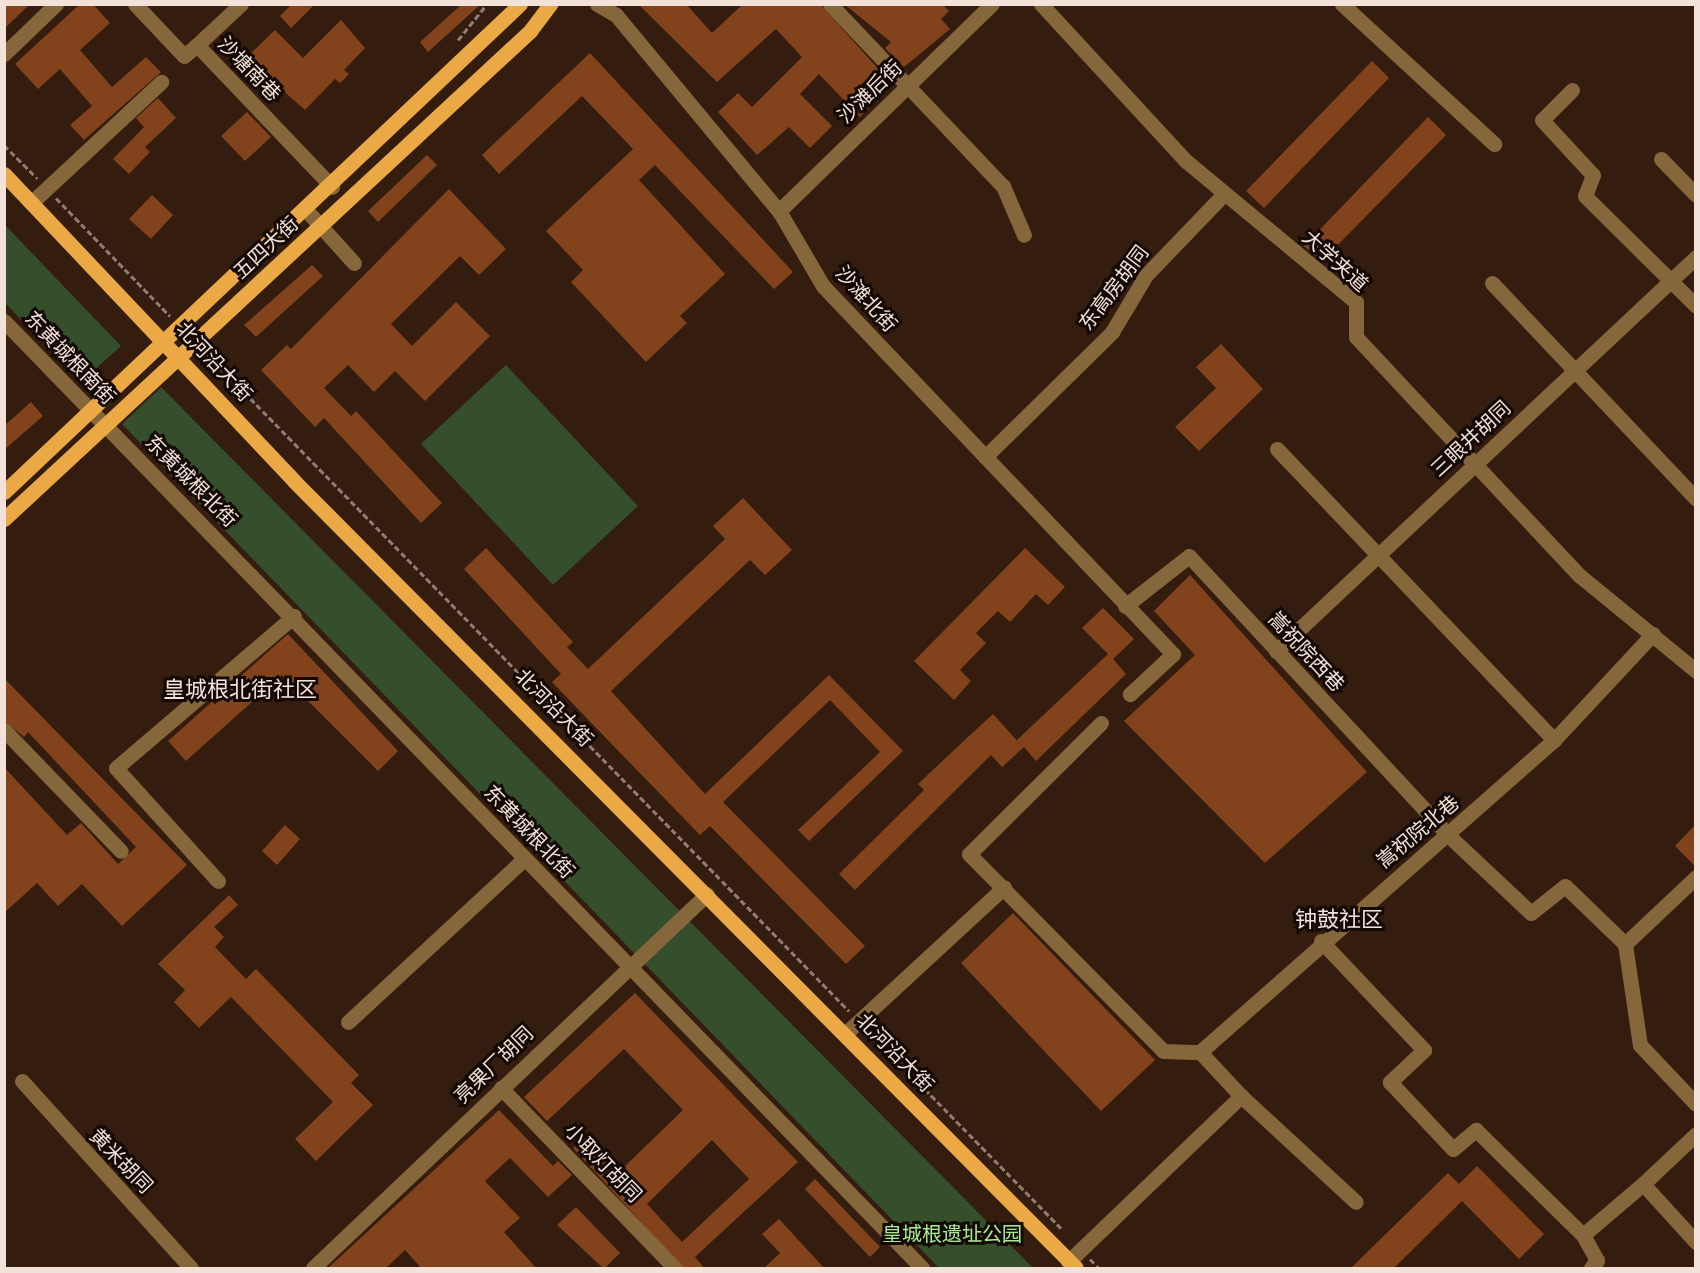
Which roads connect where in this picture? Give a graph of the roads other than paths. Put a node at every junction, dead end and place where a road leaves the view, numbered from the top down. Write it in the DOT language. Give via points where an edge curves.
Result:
graph roads {
  1 [pos="56,4"];
  2 [pos="135,4"];
  3 [pos="241,4"];
  4 [pos="520,4"];
  5 [pos="550,4"];
  6 [pos="597,4"];
  7 [pos="830,4"];
  8 [pos="992,4"];
  9 [pos="1041,4"];
  10 [pos="1342,4"];
  11 [pos="622,10"];
  12 [pos="197,45"];
  13 [pos="4,54"];
  14 [pos="161,82"];
  15 [pos="906,87"];
  16 [pos="1572,90"];
  17 [pos="1494,144"];
  18 [pos="1661,159"];
  19 [pos="4,174"];
  20 [pos="332,187"];
  21 [pos="1224,194"];
  22 [pos="1695,195"];
  23 [pos="31,203"];
  24 [pos="306,211"];
  25 [pos="779,211"];
  26 [pos="320,226"];
  27 [pos="1024,235"];
  28 [pos="1695,257"];
  29 [pos="354,263"];
  30 [pos="1671,282"];
  31 [pos="1492,283"];
  32 [pos="1695,306"];
  33 [pos="4,321"];
  34 [pos="166,341"];
  35 [pos="181,355"];
  36 [pos="1572,371"];
  37 [pos="92,411"];
  38 [pos="105,424"];
  39 [pos="1277,449"];
  40 [pos="985,458"];
  41 [pos="1477,463"];
  42 [pos="4,492"];
  43 [pos="1695,499"];
  44 [pos="4,519"];
  45 [pos="1379,553"];
  46 [pos="1125,606"];
  47 [pos="294,616"];
  48 [pos="1653,634"];
  49 [pos="1276,651"];
  50 [pos="1695,671"];
  51 [pos="1130,694"];
  52 [pos="1101,723"];
  53 [pos="4,730"];
  54 [pos="1554,740"];
  55 [pos="1449,836"];
  56 [pos="121,851"];
  57 [pos="525,858"];
  58 [pos="1695,877"];
  59 [pos="218,881"];
  60 [pos="1004,887"];
  61 [pos="707,894"];
  62 [pos="1321,941"];
  63 [pos="1626,944"];
  64 [pos="628,965"];
  65 [pos="348,1022"];
  66 [pos="846,1033"];
  67 [pos="1200,1052"];
  68 [pos="22,1081"];
  69 [pos="501,1088"];
  70 [pos="1241,1096"];
  71 [pos="1695,1104"];
  72 [pos="1695,1134"];
  73 [pos="1643,1184"];
  74 [pos="1356,1202"];
  75 [pos="1583,1235"];
  76 [pos="1695,1242"];
  77 [pos="1072,1265"];
  78 [pos="191,1269"];
  79 [pos="313,1269"];
  80 [pos="675,1269"];
  81 [pos="921,1269"];
  82 [pos="1592,1269"];
  1 -- 13 [label="street"];
  2 -- 12 [label="street, 沙塘南巷" via="184,56"];
  3 -- 12 [label="street"];
  4 -- 20 [label="main road, 五四大街"];
  5 -- 26 [label="main road, 五四大街" via="530,32"];
  6 -- 11 [label="street, 沙滩北街"];
  7 -- 15 [label="street"];
  8 -- 15 [label="street, 沙滩后街"];
  9 -- 21 [label="street, 大学夹道" via="1186,161"];
  10 -- 17 [label="street"];
  11 -- 25 [label="street, 沙滩北街"];
  12 -- 20 [label="street, 沙塘南巷"];
  14 -- 23 [label="street"];
  15 -- 25 [label="street, 沙滩后街"];
  15 -- 27 [label="street" via="1003,186"];
  16 -- 30 [label="street" via="1542,120 1593,176 1585,196"];
  18 -- 22 [label="street"];
  19 -- 23 [label="main road, 北河沿大街"];
  20 -- 24 [label="main road, 五四大街"];
  21 -- 40 [label="street, 东高房胡同" via="1146,275 1112,332"];
  21 -- 41 [label="street, 大学夹道" via="1356,302 1356,337"];
  23 -- 34 [label="main road, 北河沿大街"];
  24 -- 26 [label="street"];
  24 -- 34 [label="main road, 五四大街"];
  25 -- 40 [label="street, 沙滩北街" via="823,286"];
  26 -- 29 [label="street"];
  26 -- 35 [label="main road, 五四大街"];
  28 -- 30 [label="street, 三眼井胡同"];
  30 -- 32 [label="street"];
  30 -- 36 [label="street, 三眼井胡同"];
  31 -- 36 [label="street"];
  33 -- 37 [label="street, 东黄城根南街"];
  34 -- 35 [label="main road, 北河沿大街"];
  34 -- 37 [label="main road, 五四大街"];
  35 -- 38 [label="main road, 五四大街"];
  35 -- 61 [label="main road, 北河沿大街" via="294,481"];
  36 -- 41 [label="street, 三眼井胡同"];
  36 -- 43 [label="street"];
  37 -- 38 [label="street, 东黄城根南街"];
  37 -- 42 [label="main road, 五四大街"];
  38 -- 44 [label="main road, 五四大街"];
  38 -- 47 [label="street, 东黄城根北街"];
  39 -- 45 [label="street"];
  40 -- 46 [label="street, 沙滩北街"];
  41 -- 45 [label="street, 三眼井胡同"];
  41 -- 48 [label="street, 大学夹道" via="1580,576"];
  45 -- 49 [label="street, 三眼井胡同"];
  45 -- 54 [label="street"];
  46 -- 49 [label="street, 嵩祝院西巷" via="1189,556"];
  46 -- 51 [label="street, 沙滩北街" via="1173,654"];
  47 -- 57 [label="street, 东黄城根北街"];
  47 -- 59 [label="street" via="116,768"];
  48 -- 50 [label="street, 大学夹道"];
  48 -- 54 [label="street, 嵩祝院北巷"];
  49 -- 55 [label="street, 嵩祝院西巷"];
  52 -- 60 [label="street" via="969,854"];
  53 -- 56 [label="street"];
  54 -- 55 [label="street, 嵩祝院北巷"];
  55 -- 62 [label="street, 嵩祝院北巷"];
  55 -- 63 [label="street, 嵩祝院西巷" via="1531,913 1565,886"];
  57 -- 64 [label="street, 东黄城根北街"];
  57 -- 65 [label="street"];
  58 -- 63 [label="street"];
  60 -- 66 [label="street"];
  60 -- 67 [label="street" via="1163,1051"];
  61 -- 64 [label="street, 亮果厂胡同"];
  61 -- 66 [label="main road, 北河沿大街"];
  62 -- 67 [label="street, 嵩祝院北巷"];
  62 -- 75 [label="street" via="1424,1050 1389,1082 1453,1149 1476,1130"];
  63 -- 71 [label="street" via="1640,1045"];
  64 -- 69 [label="street, 亮果厂胡同"];
  64 -- 81 [label="street, 东黄城根北街"];
  66 -- 77 [label="main road, 北河沿大街"];
  67 -- 70 [label="street"];
  68 -- 78 [label="street, 黄米胡同"];
  69 -- 79 [label="street, 亮果厂胡同"];
  69 -- 80 [label="street, 小取灯胡同"];
  70 -- 74 [label="street"];
  70 -- 77 [label="street" via="1081,1250"];
  72 -- 73 [label="street"];
  73 -- 75 [label="street"];
  73 -- 76 [label="street"];
  75 -- 82 [label="street" via="1597,1260"];
}
